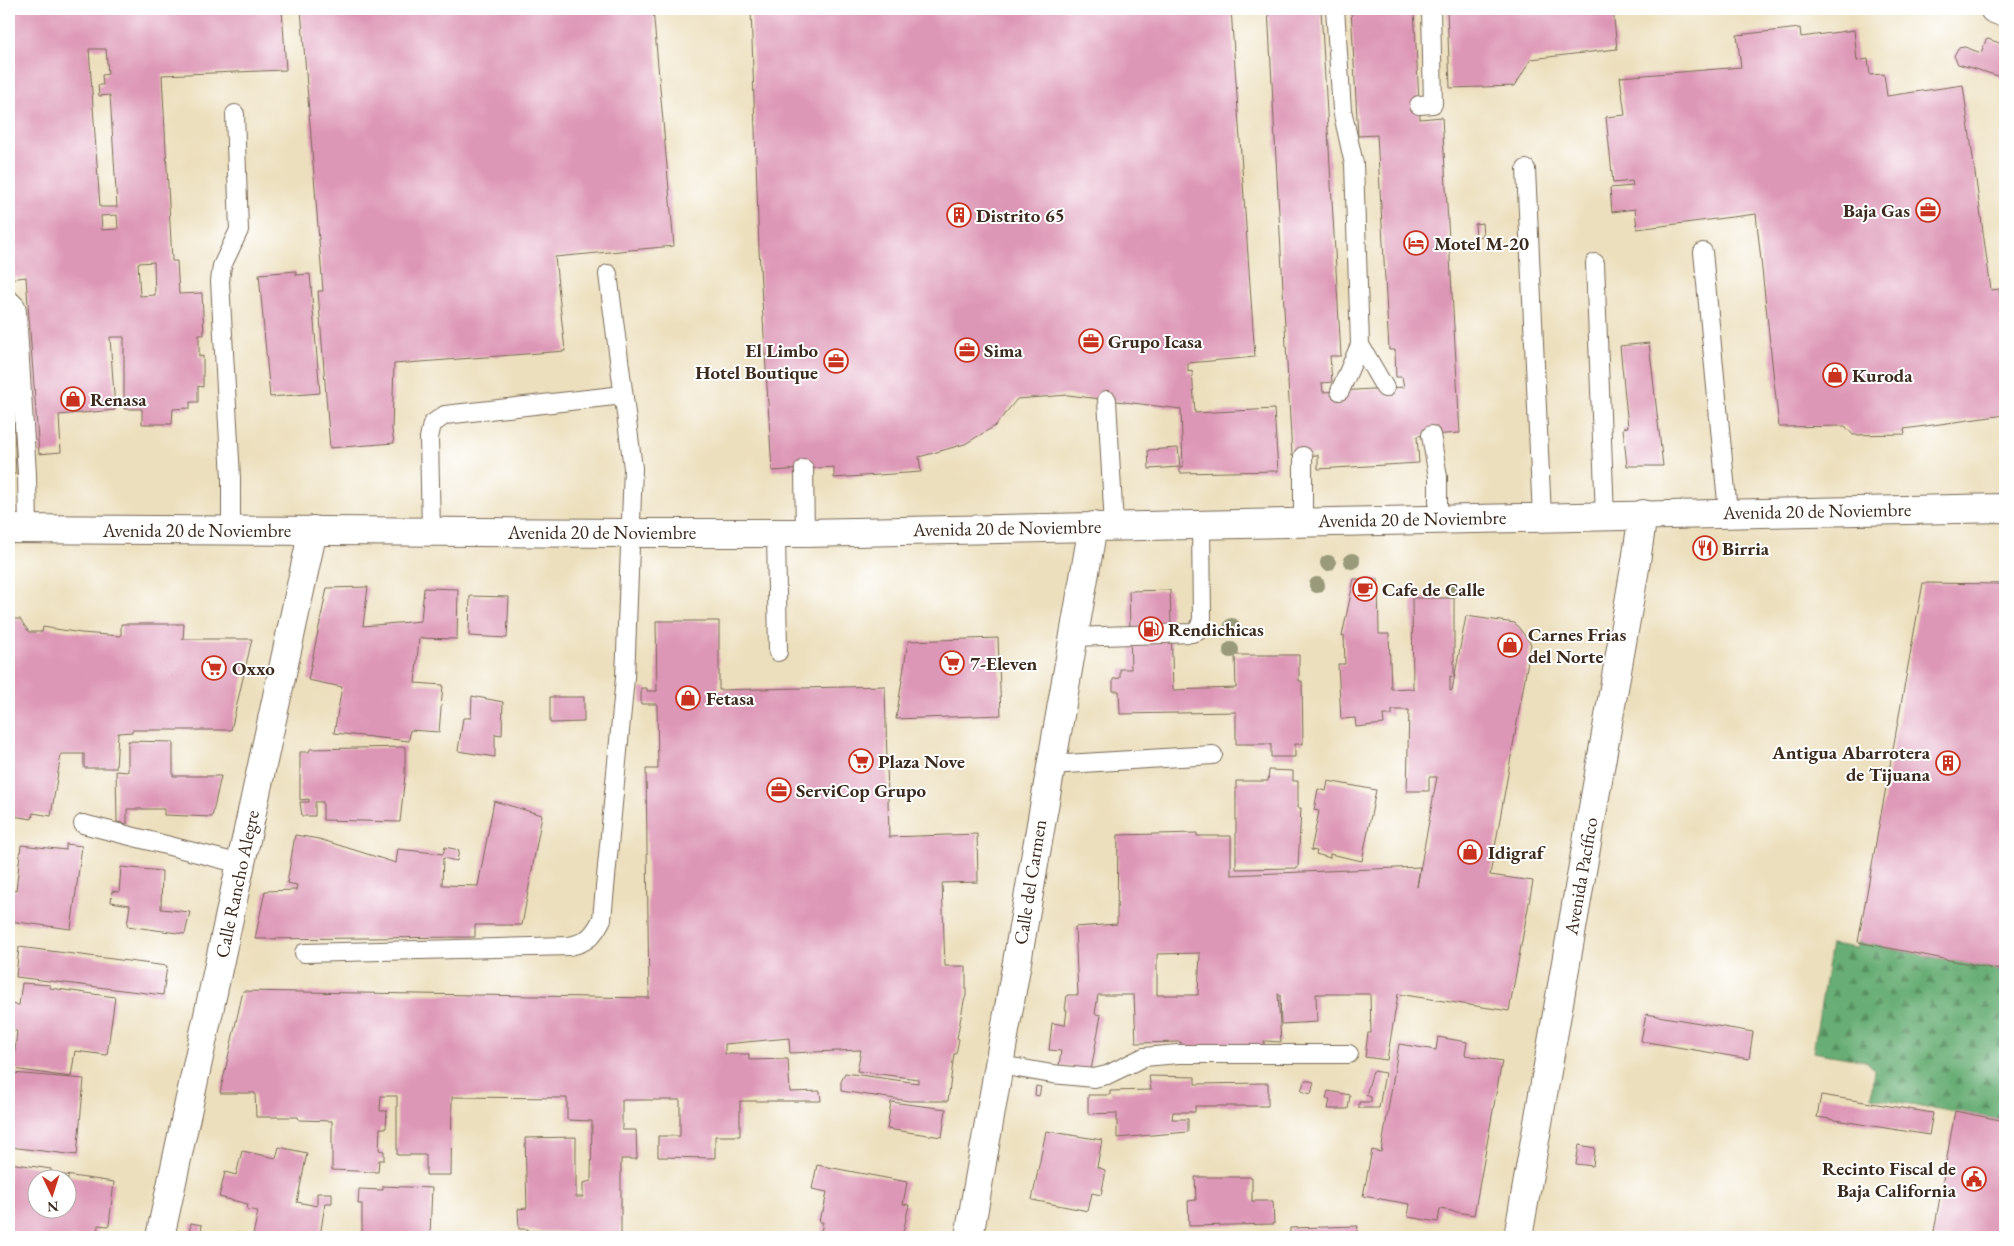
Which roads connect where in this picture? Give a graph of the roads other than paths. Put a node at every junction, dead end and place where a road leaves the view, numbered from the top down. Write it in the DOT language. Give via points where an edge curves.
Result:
graph roads {
  1 [pos="1335,9"];
  2 [pos="1431,9"];
  3 [pos="1994,9"];
  4 [pos="2005,13"];
  5 [pos="1419,105"];
  6 [pos="235,114"];
  7 [pos="1526,168"];
  8 [pos="1703,252"];
  9 [pos="1595,263"];
  10 [pos="608,274"];
  11 [pos="9,299"];
  12 [pos="1360,345"];
  13 [pos="1385,388"];
  14 [pos="1340,391"];
  15 [pos="623,395"];
  16 [pos="1107,400"];
  17 [pos="1431,434"];
  18 [pos="1302,456"];
  19 [pos="804,469"];
  20 [pos="2005,508"];
  21 [pos="1728,512"];
  22 [pos="1643,514"];
  23 [pos="1604,516"];
  24 [pos="1542,517"];
  25 [pos="1438,519"];
  26 [pos="1303,521"];
  27 [pos="1201,524"];
  28 [pos="1103,526"];
  29 [pos="18,529"];
  30 [pos="231,530"];
  31 [pos="313,530"];
  32 [pos="431,531"];
  33 [pos="776,533"];
  34 [pos="805,533"];
  35 [pos="630,534"];
  36 [pos="1073,637"];
  37 [pos="778,652"];
  38 [pos="1213,756"];
  39 [pos="1050,765"];
  40 [pos="83,824"];
  41 [pos="241,864"];
  42 [pos="304,953"];
  43 [pos="1349,1054"];
  44 [pos="1000,1065"];
  45 [pos="160,1237"];
  46 [pos="969,1237"];
  47 [pos="1518,1237"];
  1 -- 12 [label="lane" via="1354,164"];
  2 -- 5 [label="lane" via="1433,104"];
  3 -- 4 [label="street"];
  6 -- 30 [label="lane" via="238,230 222,266 220,281"];
  7 -- 24 [label="lane"];
  8 -- 21 [label="lane"];
  9 -- 23 [label="lane"];
  10 -- 15 [label="lane"];
  11 -- 29 [label="lane" via="17,312 27,474"];
  12 -- 13 [label="lane"];
  12 -- 14 [label="lane"];
  15 -- 32 [label="lane" via="445,415 432,424 429,438"];
  15 -- 35 [label="lane" via="633,468"];
  16 -- 28 [label="lane"];
  17 -- 25 [label="lane" via="1438,477"];
  18 -- 26 [label="lane"];
  19 -- 34 [label="lane"];
  20 -- 21 [label="street, Avenida 20 de Noviembre"];
  21 -- 22 [label="street, Avenida 20 de Noviembre"];
  22 -- 23 [label="street, Avenida 20 de Noviembre"];
  22 -- 47 [label="street, Avenida Pacífico"];
  23 -- 24 [label="street, Avenida 20 de Noviembre"];
  24 -- 25 [label="street, Avenida 20 de Noviembre"];
  25 -- 26 [label="street, Avenida 20 de Noviembre"];
  26 -- 27 [label="street, Avenida 20 de Noviembre"];
  27 -- 28 [label="street, Avenida 20 de Noviembre"];
  27 -- 36 [label="lane" via="1202,620 1198,631"];
  28 -- 34 [label="street, Avenida 20 de Noviembre"];
  28 -- 36 [label="street, Calle del Carmen"];
  29 -- 30 [label="street, Avenida 20 de Noviembre"];
  30 -- 31 [label="street, Avenida 20 de Noviembre"];
  31 -- 32 [label="street, Avenida 20 de Noviembre"];
  31 -- 41 [label="street, Calle Rancho Alegre"];
  32 -- 35 [label="street, Avenida 20 de Noviembre"];
  33 -- 34 [label="street, Avenida 20 de Noviembre"];
  33 -- 35 [label="street, Avenida 20 de Noviembre"];
  33 -- 37 [label="lane"];
  35 -- 42 [label="lane" via="625,678 602,919 596,932 583,943 569,946"];
  36 -- 39 [label="street, Calle del Carmen"];
  38 -- 39 [label="lane"];
  39 -- 44 [label="street, Calle del Carmen"];
  40 -- 41 [label="lane"];
  41 -- 45 [label="street, Calle Rancho Alegre"];
  43 -- 44 [label="lane" via="1178,1054 1144,1057 1094,1078"];
  44 -- 46 [label="street, Calle del Carmen"];
}
